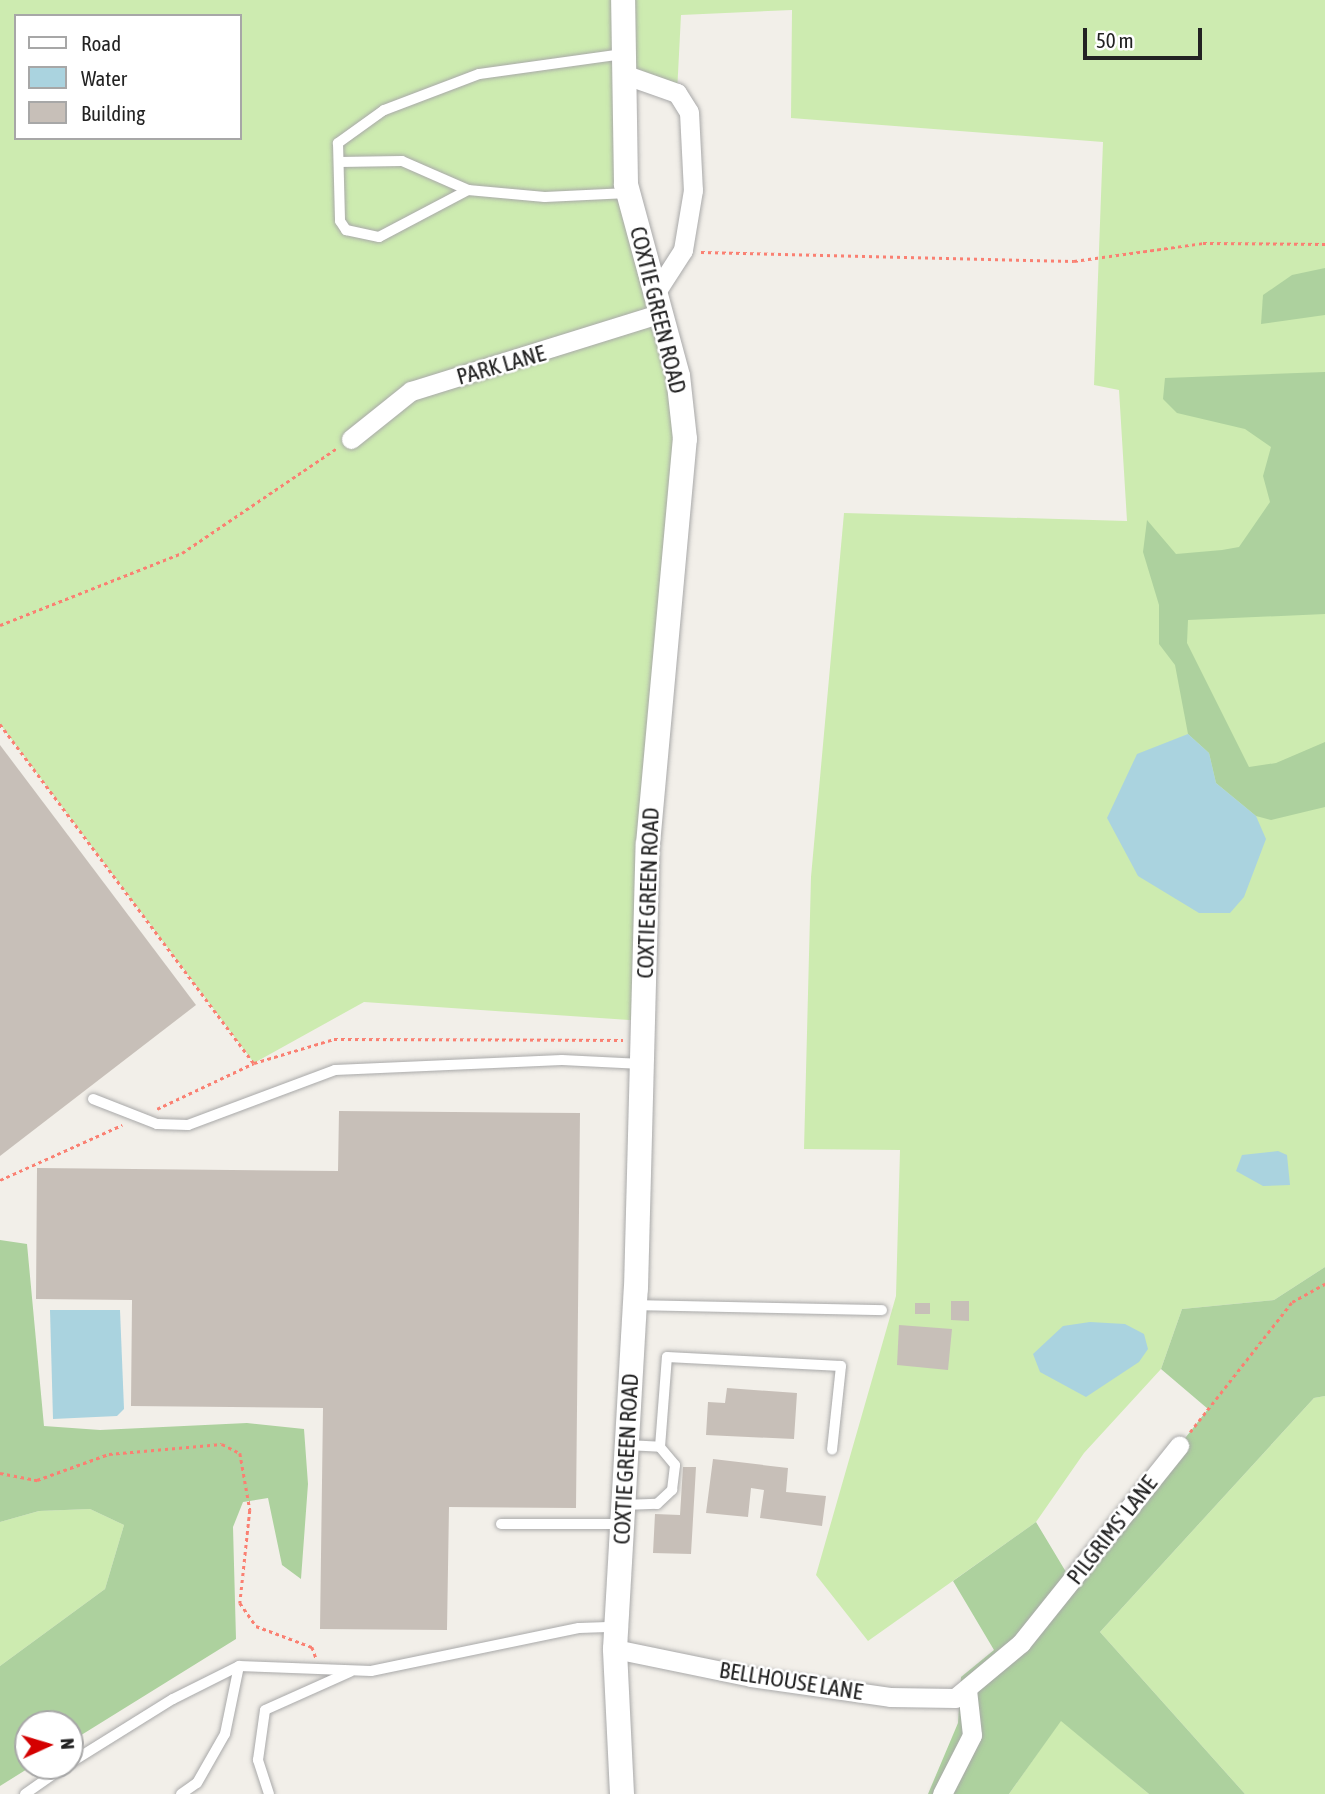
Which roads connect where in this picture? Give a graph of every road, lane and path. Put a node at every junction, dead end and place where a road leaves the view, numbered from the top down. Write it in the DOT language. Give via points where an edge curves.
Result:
graph roads {
  1 [pos="624,0"];
  2 [pos="625,64"];
  3 [pos="339,162"];
  4 [pos="468,190"];
  5 [pos="628,192"];
  6 [pos="1325,244"];
  7 [pos="683,250"];
  8 [pos="660,301"];
  9 [pos="351,439"];
  10 [pos="0,625"];
  11 [pos="0,724"];
  12 [pos="254,1063"];
  13 [pos="643,1064"];
  14 [pos="93,1099"];
  15 [pos="1325,1284"];
  16 [pos="635,1305"];
  17 [pos="882,1310"];
  18 [pos="626,1445"];
  19 [pos="1180,1446"];
  20 [pos="660,1447"];
  21 [pos="832,1450"];
  22 [pos="0,1473"];
  23 [pos="622,1515"];
  24 [pos="501,1524"];
  25 [pos="615,1638"];
  26 [pos="239,1666"];
  27 [pos="321,1671"];
  28 [pos="351,1671"];
  29 [pos="967,1690"];
  30 [pos="84,1754"];
  31 [pos="45,1780"];
  32 [pos="25,1794"];
  33 [pos="181,1794"];
  34 [pos="269,1794"];
  35 [pos="622,1794"];
  36 [pos="942,1794"];
  1 -- 2 [label="street, COXTIE GREEN ROAD"];
  2 -- 3 [label="lane" via="479,74 384,110 342,135"];
  2 -- 5 [label="street, COXTIE GREEN ROAD"];
  2 -- 7 [label="street" via="677,93 689,112 693,190"];
  3 -- 4 [label="lane" via="402,161"];
  3 -- 4 [label="lane" via="340,221 358,234 392,234"];
  4 -- 5 [label="lane" via="545,197"];
  5 -- 8 [label="street, COXTIE GREEN ROAD"];
  6 -- 7 [label="path" via="1203,243 1074,261"];
  7 -- 8 [label="street"];
  8 -- 9 [label="street, PARK LANE" via="411,391"];
  8 -- 13 [label="street, COXTIE GREEN ROAD" via="684,439 648,844"];
  9 -- 10 [label="path" via="181,553"];
  11 -- 12 [label="path"];
  13 -- 14 [label="lane" via="562,1060 335,1070 188,1125 157,1124"];
  13 -- 16 [label="street, COXTIE GREEN ROAD"];
  15 -- 19 [label="path" via="1292,1302"];
  16 -- 17 [label="lane"];
  16 -- 18 [label="street, COXTIE GREEN ROAD"];
  18 -- 20 [label="lane"];
  18 -- 23 [label="street, COXTIE GREEN ROAD"];
  19 -- 29 [label="street, PILGRIMS' LANE" via="1021,1643"];
  20 -- 21 [label="lane" via="667,1357 841,1366"];
  20 -- 23 [label="lane" via="675,1465 672,1490 657,1504"];
  22 -- 27 [label="path" via="37,1480 109,1454 222,1444 240,1452 250,1510 240,1603 256,1626 312,1647"];
  23 -- 24 [label="lane"];
  23 -- 25 [label="street, COXTIE GREEN ROAD"];
  25 -- 28 [label="lane" via="579,1628"];
  25 -- 29 [label="street, BELLHOUSE LANE" via="890,1697 955,1698"];
  25 -- 35 [label="street, COXTIE GREEN ROAD"];
  26 -- 27 [label="lane"];
  26 -- 30 [label="lane" via="173,1699"];
  26 -- 33 [label="lane" via="225,1734 197,1783"];
  27 -- 28 [label="lane"];
  28 -- 34 [label="lane" via="265,1710 258,1760"];
  29 -- 36 [label="street" via="972,1735"];
  31 -- 32 [label="lane"];
}
